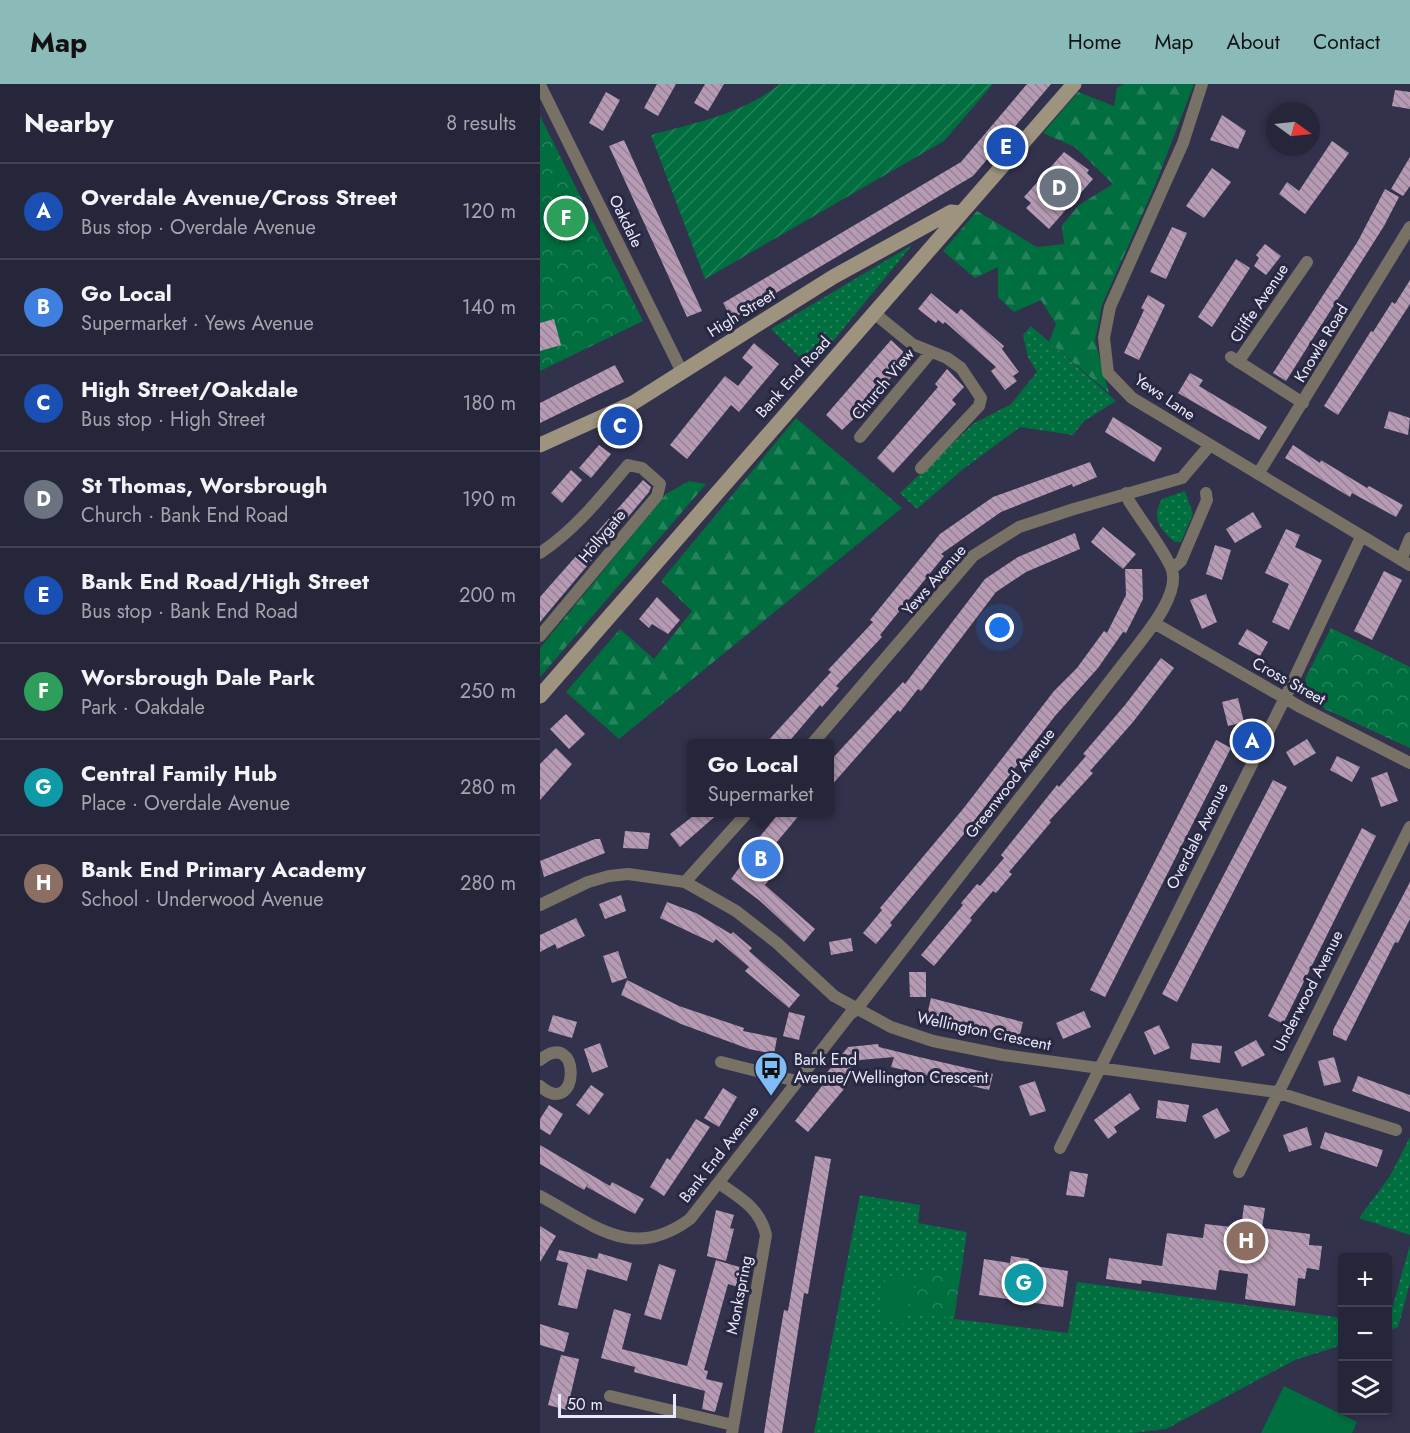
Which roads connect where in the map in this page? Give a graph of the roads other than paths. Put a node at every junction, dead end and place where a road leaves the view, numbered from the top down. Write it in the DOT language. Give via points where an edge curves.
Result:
graph roads {
  1 [pos="546,84"];
  2 [pos="1074,84"];
  3 [pos="1203,84"];
  4 [pos="540,86"];
  5 [pos="960,213"];
  6 [pos="1410,227"];
  7 [pos="1307,262"];
  8 [pos="874,313"];
  9 [pos="931,352"];
  10 [pos="682,372"];
  11 [pos="1303,403"];
  12 [pos="860,437"];
  13 [pos="540,445"];
  14 [pos="1210,445"];
  15 [pos="921,468"];
  16 [pos="1258,474"];
  17 [pos="1126,493"];
  18 [pos="1206,493"];
  19 [pos="1361,537"];
  20 [pos="1410,538"];
  21 [pos="540,553"];
  22 [pos="1406,562"];
  23 [pos="1172,569"];
  24 [pos="1154,623"];
  25 [pos="540,636"];
  26 [pos="540,696"];
  27 [pos="1285,698"];
  28 [pos="816,739"];
  29 [pos="1410,762"];
  30 [pos="744,817"];
  31 [pos="1410,827"];
  32 [pos="685,882"];
  33 [pos="540,905"];
  34 [pos="856,1010"];
  35 [pos="540,1060"];
  36 [pos="721,1062"];
  37 [pos="1099,1070"];
  38 [pos="796,1081"];
  39 [pos="540,1086"];
  40 [pos="1276,1092"];
  41 [pos="1396,1130"];
  42 [pos="1060,1148"];
  43 [pos="1239,1172"];
  44 [pos="719,1182"];
  45 [pos="540,1196"];
  46 [pos="610,1396"];
  47 [pos="733,1429"];
  1 -- 4 [label="street"];
  2 -- 5 [label="street, Bank End Road"];
  3 -- 14 [label="street, Yews Lane" via="1183,143 1110,307 1104,338 1108,373 1132,398"];
  4 -- 10 [label="street, Oakdale"];
  5 -- 8 [label="street, Bank End Road"];
  5 -- 10 [label="street, High Street" via="951,212 833,277"];
  6 -- 11 [label="street, Knowle Road"];
  7 -- 11 [label="street, Cliffe Avenue" via="1235,360"];
  8 -- 9 [label="street, Church View" via="912,345"];
  8 -- 26 [label="street, Bank End Road"];
  9 -- 12 [label="street, Church View"];
  9 -- 15 [label="street, Church View" via="961,368 981,398 979,406"];
  10 -- 13 [label="street, High Street" via="633,403"];
  11 -- 16 [label="street, Knowle Road"];
  14 -- 16 [label="street, Yews Lane"];
  14 -- 17 [label="street, Yews Avenue" via="1182,478"];
  16 -- 19 [label="street, Yews Lane"];
  17 -- 23 [label="street"];
  17 -- 28 [label="street, Yews Avenue" via="1019,527 973,556"];
  18 -- 23 [label="street, Greenwood Avenue" via="1207,500 1181,561"];
  19 -- 22 [label="street, Yews Lane"];
  19 -- 27 [label="street, Overdale Avenue"];
  20 -- 22 [label="street"];
  21 -- 25 [label="street, Hollygate" via="589,511 628,465 642,468 660,484 657,496"];
  23 -- 24 [label="street, Greenwood Avenue" via="1173,583 1167,602"];
  24 -- 27 [label="street, Cross Street"];
  24 -- 34 [label="street, Greenwood Avenue"];
  27 -- 29 [label="street, Cross Street"];
  27 -- 37 [label="street, Overdale Avenue"];
  30 -- 32 [label="street"];
  31 -- 40 [label="street, Underwood Avenue"];
  32 -- 33 [label="street, Wellington Crescent" via="628,874 609,876"];
  32 -- 34 [label="street, Wellington Crescent" via="736,911 834,996"];
  34 -- 37 [label="street, Wellington Crescent" via="933,1041"];
  34 -- 38 [label="street, Bank End Avenue"];
  35 -- 39 [label="street" via="559,1055 569,1062 573,1073 569,1085 559,1092"];
  36 -- 38 [label="street"];
  37 -- 40 [label="street, Wellington Crescent"];
  37 -- 42 [label="street, Overdale Avenue"];
  38 -- 44 [label="street, Bank End Avenue"];
  40 -- 41 [label="street, Wellington Crescent"];
  40 -- 43 [label="street, Underwood Avenue"];
  44 -- 45 [label="street, Bank End Avenue" via="690,1219 671,1233 651,1239 620,1237"];
  44 -- 47 [label="street, Monkspring" via="754,1209 766,1235"];
  46 -- 47 [label="street"];
}
